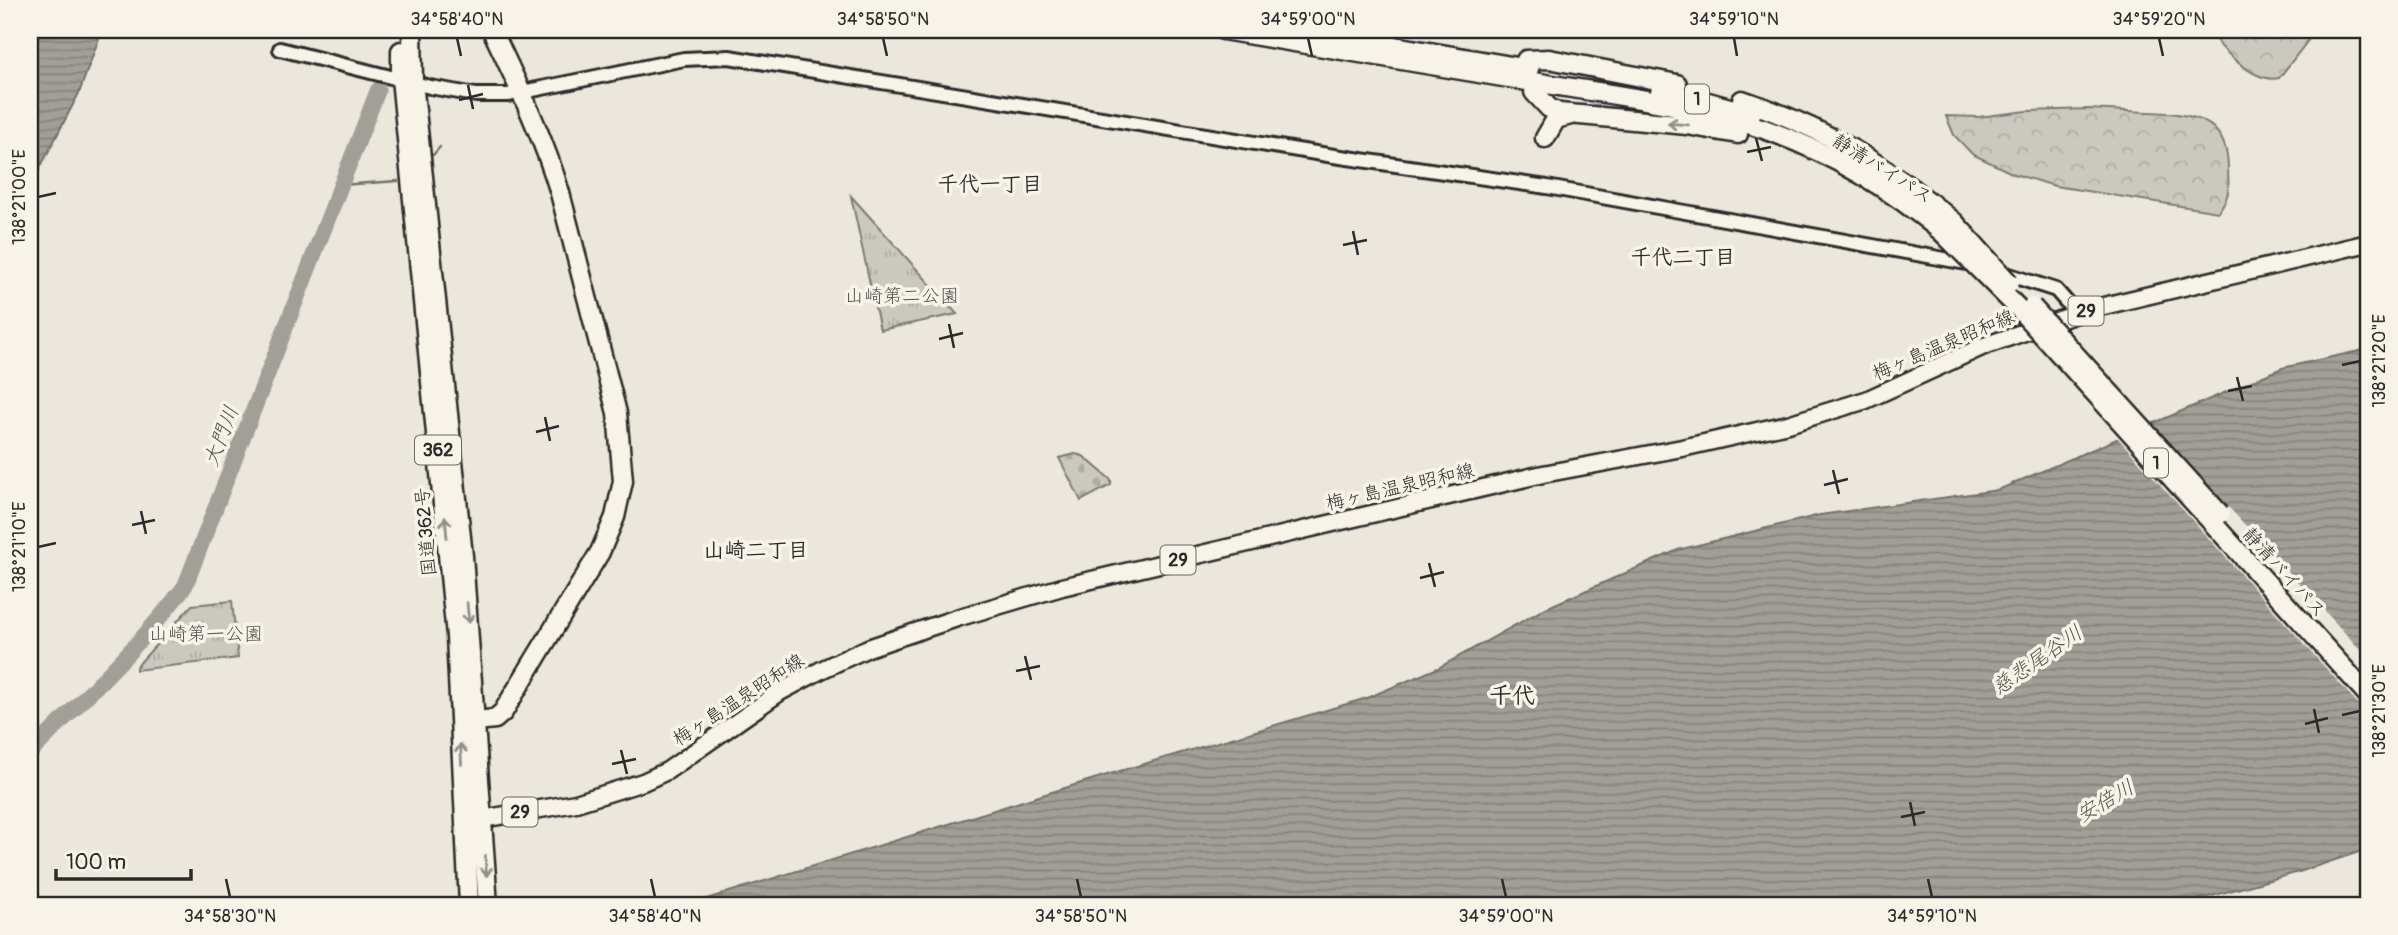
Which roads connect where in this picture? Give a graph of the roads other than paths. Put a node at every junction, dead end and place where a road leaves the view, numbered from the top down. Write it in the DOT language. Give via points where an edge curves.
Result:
graph roads {
  1 [pos="401,30"];
  2 [pos="412,30"];
  3 [pos="492,30"];
  4 [pos="1223,30"];
  5 [pos="1301,30"];
  6 [pos="280,49"];
  7 [pos="1526,60"];
  8 [pos="407,80"];
  9 [pos="1545,83"];
  10 [pos="522,93"];
  11 [pos="1571,115"];
  12 [pos="1545,138"];
  13 [pos="1946,228"];
  14 [pos="2368,243"];
  15 [pos="2077,314"];
  16 [pos="2368,678"];
  17 [pos="2368,695"];
  18 [pos="476,721"];
  19 [pos="483,823"];
  20 [pos="465,827"];
  21 [pos="469,905"];
  22 [pos="488,905"];
  1 -- 8 [label="highway, 国道362号 / 362"];
  2 -- 8 [label="highway, 国道362号 / 362"];
  3 -- 10 [label="highway"];
  4 -- 9 [label="highway, 静清バイパス / 1"];
  5 -- 9 [label="highway, 静清バイパス / 1"];
  6 -- 8 [label="street"];
  7 -- 13 [label="highway" via="1549,59 1714,91 1752,103 1840,140 1912,187"];
  8 -- 10 [label="street" via="476,94"];
  8 -- 18 [label="highway, 国道362号 / 362, one-way" via="457,494"];
  20 -- 8 [label="highway, 国道362号 / 362, one-way" via="456,636"];
  9 -- 11 [label="highway" via="1554,111"];
  9 -- 13 [label="highway, 静清バイパス / 1" via="1763,129 1842,164"];
  10 -- 15 [label="street" via="684,60 729,57 773,63 1547,187 1893,248 2044,285 2056,290"];
  10 -- 18 [label="highway" via="552,164 597,331 617,413 622,481 615,517 585,578 503,712 495,719"];
  11 -- 12 [label="highway" via="1556,119"];
  13 -- 11 [label="highway, one-way" via="1847,173 1789,148 1716,129"];
  13 -- 16 [label="highway, 静清バイパス / 1, bridge" via="2009,284"];
  13 -- 17 [label="highway, 静清バイパス / 1, bridge" via="1962,252 2019,309"];
  14 -- 15 [label="main road, 梅ヶ島温泉昭和線 / 29"];
  15 -- 19 [label="main road, 梅ヶ島温泉昭和線 / 29" via="1984,346 1866,400 1788,424 1371,514 1062,587 960,617 868,648 823,669 643,782 576,803"];
  18 -- 19 [label="highway, 国道362号 / 362"];
  19 -- 20 [label="main road, 梅ヶ島温泉昭和線 / 29"];
  19 -- 22 [label="highway, 国道362号 / 362, one-way"];
  20 -- 21 [label="highway, 国道362号 / 362"];
}
